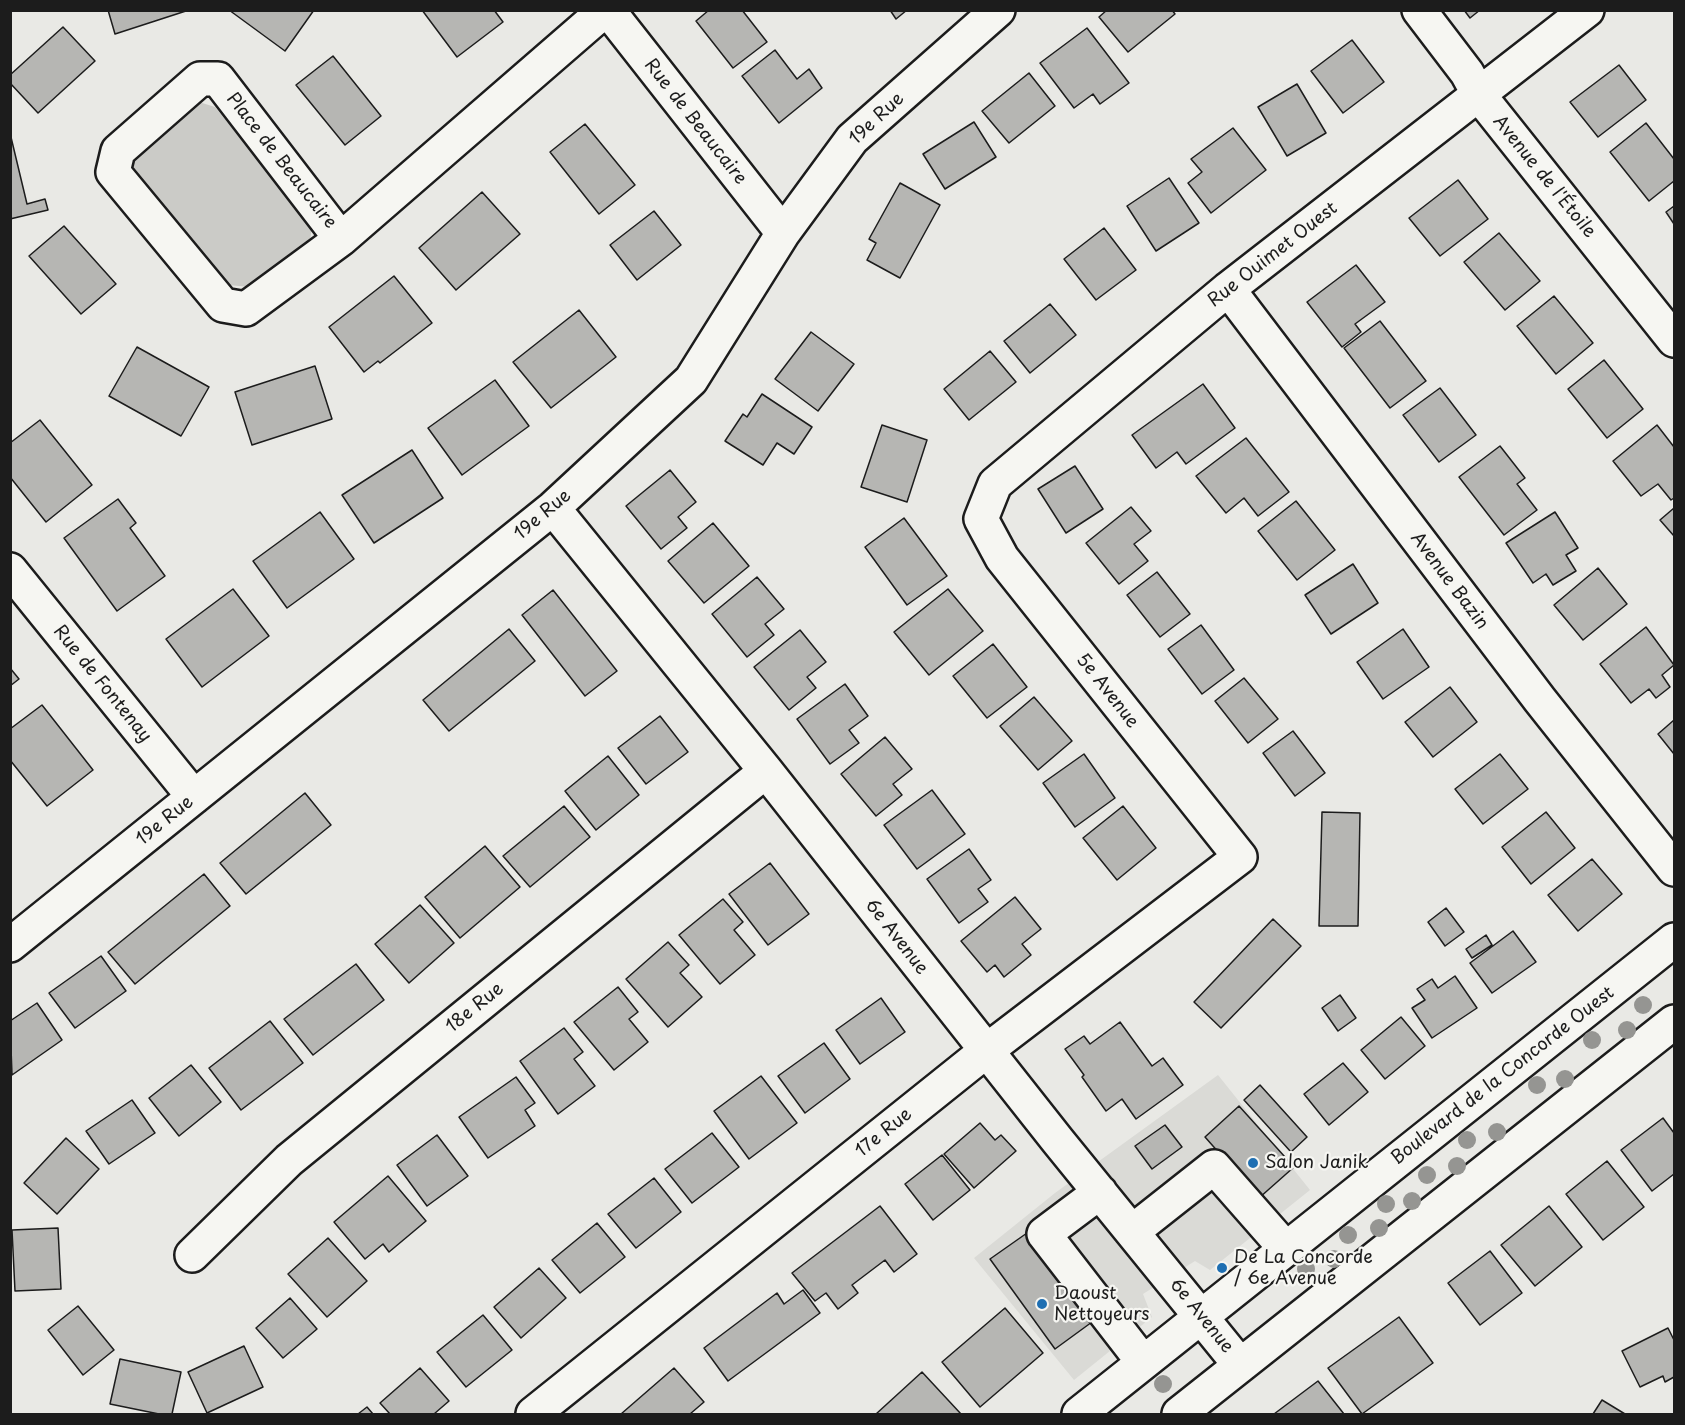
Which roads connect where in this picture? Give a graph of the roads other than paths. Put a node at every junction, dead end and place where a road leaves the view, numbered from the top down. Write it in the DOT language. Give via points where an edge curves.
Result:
graph roads {
  1 [pos="606,10"];
  2 [pos="998,10"];
  3 [pos="1419,10"];
  4 [pos="1587,10"];
  5 [pos="1479,95"];
  6 [pos="783,232"];
  7 [pos="341,239"];
  8 [pos="1228,289"];
  9 [pos="1674,339"];
  10 [pos="553,508"];
  11 [pos="981,519"];
  12 [pos="10,570"];
  13 [pos="766,771"];
  14 [pos="194,797"];
  15 [pos="1240,857"];
  16 [pos="1674,869"];
  17 [pos="1674,940"];
  18 [pos="10,945"];
  19 [pos="1674,1022"];
  20 [pos="986,1052"];
  21 [pos="1100,1192"];
  22 [pos="1133,1231"];
  23 [pos="1286,1249"];
  24 [pos="192,1255"];
  25 [pos="1201,1316"];
  26 [pos="1143,1362"];
  27 [pos="1240,1365"];
  28 [pos="533,1414"];
  29 [pos="1079,1414"];
  30 [pos="1179,1414"];
  1 -- 6 [label="street, Rue de Beaucaire"];
  1 -- 7 [label="street, Place de Beaucaire"];
  2 -- 6 [label="street, 19e Rue" via="852,139"];
  3 -- 5 [label="street, Avenue de l'Étoile"];
  4 -- 5 [label="street, Rue Ouimet Ouest"];
  5 -- 8 [label="street, Rue Ouimet Ouest"];
  5 -- 9 [label="street, Avenue de l'Étoile"];
  6 -- 10 [label="street, 19e Rue" via="690,380"];
  7 -- 7 [label="street, Place de Beaucaire" via="218,79 200,79 118,151 113,172 223,305 246,309"];
  8 -- 11 [label="street, Rue Ouimet Ouest" via="995,484"];
  8 -- 16 [label="street, Avenue Bazin" via="1540,700"];
  10 -- 13 [label="street, 6e Avenue"];
  10 -- 14 [label="street, 19e Rue"];
  11 -- 15 [label="street, 5e Avenue" via="1002,558"];
  12 -- 14 [label="street, Rue de Fontenay"];
  13 -- 20 [label="street, 6e Avenue"];
  13 -- 24 [label="street, 18e Rue" via="289,1160"];
  14 -- 18 [label="street, 19e Rue"];
  15 -- 20 [label="street, 17e Rue"];
  17 -- 23 [label="street, Boulevard de la Concorde Ouest"];
  19 -- 27 [label="street"];
  20 -- 21 [label="street, 6e Avenue"];
  20 -- 28 [label="street, 17e Rue"];
  21 -- 22 [label="street, 6e Avenue"];
  21 -- 26 [label="street" via="1044,1234"];
  22 -- 23 [label="street" via="1214,1167"];
  22 -- 25 [label="street, 6e Avenue"];
  23 -- 25 [label="street, Boulevard de la Concorde Ouest"];
  25 -- 26 [label="street, Boulevard de la Concorde Ouest"];
  25 -- 27 [label="street, 6e Avenue"];
  26 -- 29 [label="street, Boulevard de la Concorde Ouest"];
  27 -- 30 [label="street"];
}
